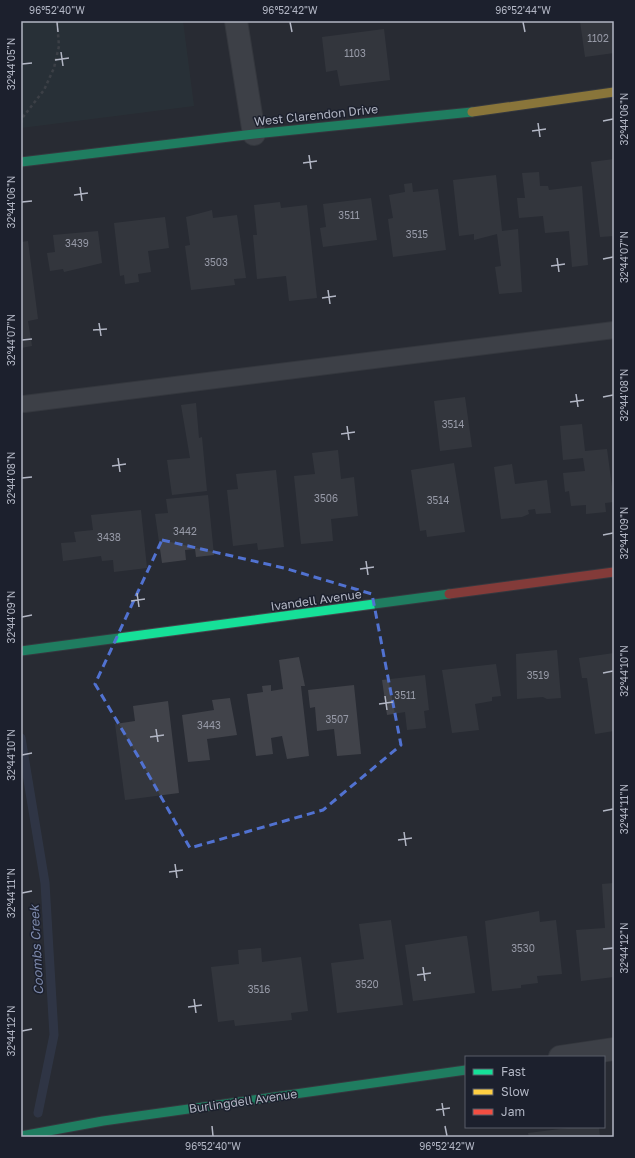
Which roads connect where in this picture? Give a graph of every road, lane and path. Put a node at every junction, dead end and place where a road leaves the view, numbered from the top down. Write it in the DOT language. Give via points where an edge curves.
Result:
graph roads {
  1 [pos="57,21"];
  2 [pos="236,21"];
  3 [pos="614,92"];
  4 [pos="21,123"];
  5 [pos="254,134"];
  6 [pos="21,162"];
  7 [pos="614,330"];
  8 [pos="24,404"];
  9 [pos="614,572"];
  10 [pos="21,651"];
  11 [pos="614,1050"];
  12 [pos="568,1056"];
  13 [pos="465,1070"];
  14 [pos="21,1136"];
  1 -- 4 [label="path" via="59,46 54,68 44,90"];
  2 -- 5 [label="street"];
  3 -- 5 [label="street, West Clarendon Drive" via="481,111"];
  5 -- 6 [label="street, West Clarendon Drive"];
  7 -- 8 [label="lane"];
  9 -- 10 [label="street, Ivandell Avenue"];
  11 -- 12 [label="street"];
  13 -- 14 [label="street, Burlingdell Avenue" via="103,1121"];
}
